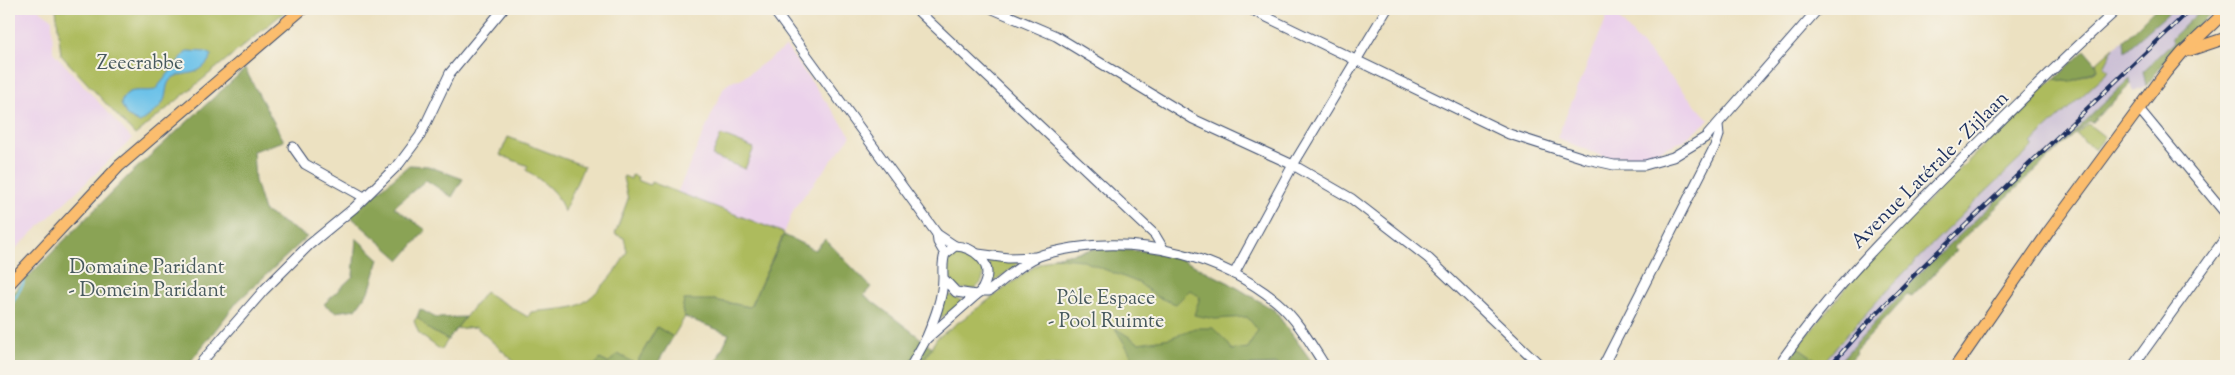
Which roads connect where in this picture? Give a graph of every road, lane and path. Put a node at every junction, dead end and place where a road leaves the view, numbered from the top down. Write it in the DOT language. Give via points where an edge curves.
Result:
graph roads {
  1 [pos="302,9"];
  2 [pos="503,9"];
  3 [pos="773,9"];
  4 [pos="916,9"];
  5 [pos="993,9"];
  6 [pos="1250,9"];
  7 [pos="1387,9"];
  8 [pos="1818,9"];
  9 [pos="2118,9"];
  10 [pos="2226,11"];
  11 [pos="2208,28"];
  12 [pos="2221,39"];
  13 [pos="2176,59"];
  14 [pos="1357,60"];
  15 [pos="2140,110"];
  16 [pos="1718,125"];
  17 [pos="293,147"];
  18 [pos="1293,165"];
  19 [pos="364,197"];
  20 [pos="2226,214"];
  21 [pos="937,234"];
  22 [pos="2226,237"];
  23 [pos="955,246"];
  24 [pos="1164,250"];
  25 [pos="944,254"];
  26 [pos="978,254"];
  27 [pos="1037,257"];
  28 [pos="1234,274"];
  29 [pos="943,278"];
  30 [pos="9,284"];
  31 [pos="979,293"];
  32 [pos="926,339"];
  33 [pos="198,366"];
  34 [pos="911,366"];
  35 [pos="1324,366"];
  36 [pos="1541,366"];
  37 [pos="1603,366"];
  38 [pos="1778,366"];
  39 [pos="1956,366"];
  40 [pos="2133,366"];
  1 -- 30 [label="main road" via="119,166"];
  2 -- 19 [label="street" via="450,73 420,136 399,164"];
  3 -- 21 [label="street"];
  4 -- 24 [label="street" via="1155,235"];
  5 -- 18 [label="street" via="1056,36 1193,119"];
  6 -- 14 [label="street"];
  7 -- 14 [label="street"];
  8 -- 16 [label="street"];
  9 -- 38 [label="street, Avenue Latérale - Zijlaan" via="1861,260"];
  10 -- 11 [label="main road"];
  11 -- 12 [label="street" via="2210,35"];
  11 -- 13 [label="main road"];
  12 -- 13 [label="main road" via="2194,48"];
  13 -- 15 [label="main road"];
  14 -- 16 [label="street" via="1509,134 1614,165 1645,165 1674,156 1706,137"];
  14 -- 18 [label="street"];
  15 -- 20 [label="street"];
  15 -- 39 [label="main road" via="2108,148"];
  16 -- 37 [label="street" via="1716,144"];
  17 -- 19 [label="street" via="305,164"];
  18 -- 28 [label="street"];
  18 -- 36 [label="street" via="1352,199 1428,258"];
  19 -- 33 [label="street" via="264,290"];
  21 -- 23 [label="street"];
  21 -- 25 [label="street"];
  22 -- 40 [label="street"];
  23 -- 25 [label="street"];
  23 -- 26 [label="street"];
  24 -- 27 [label="street" via="1121,244 1048,252"];
  24 -- 28 [label="street"];
  25 -- 29 [label="street"];
  26 -- 27 [label="street"];
  26 -- 31 [label="street" via="988,274"];
  27 -- 31 [label="street" via="989,291"];
  28 -- 35 [label="street" via="1278,303 1296,323"];
  29 -- 31 [label="street" via="956,292"];
  29 -- 32 [label="street" via="936,315"];
  31 -- 32 [label="street"];
  32 -- 34 [label="street"];
}
